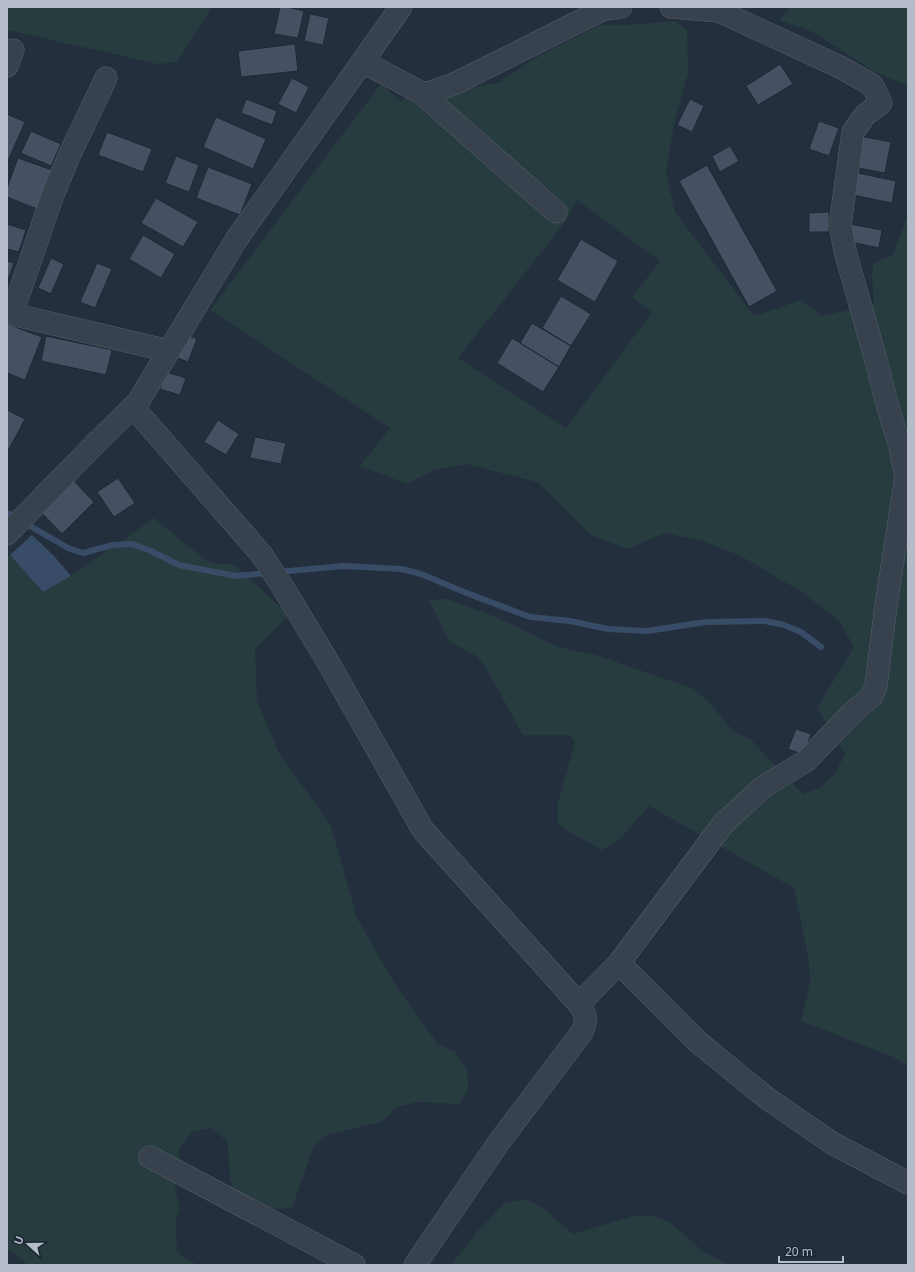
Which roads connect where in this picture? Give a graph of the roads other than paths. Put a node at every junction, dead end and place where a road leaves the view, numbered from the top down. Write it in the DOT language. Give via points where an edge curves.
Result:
graph roads {
  1 [pos="401,7"];
  2 [pos="621,7"];
  3 [pos="671,7"];
  4 [pos="363,62"];
  5 [pos="106,78"];
  6 [pos="420,92"];
  7 [pos="556,212"];
  8 [pos="9,314"];
  9 [pos="169,351"];
  10 [pos="133,407"];
  11 [pos="10,531"];
  12 [pos="619,963"];
  13 [pos="579,1004"];
  14 [pos="150,1157"];
  15 [pos="908,1182"];
  16 [pos="354,1265"];
  17 [pos="415,1265"];
  1 -- 4 [label="street"];
  2 -- 6 [label="street" via="602,10 456,83"];
  3 -- 12 [label="street" via="719,11 842,68 872,85 881,103 865,115 853,132 840,225 906,477 876,686 872,696 806,761 763,787 723,824"];
  4 -- 6 [label="street"];
  4 -- 9 [label="street" via="236,240"];
  5 -- 8 [label="street" via="52,197"];
  6 -- 7 [label="street"];
  8 -- 9 [label="street"];
  9 -- 10 [label="street"];
  10 -- 11 [label="street"];
  10 -- 13 [label="street" via="262,555 328,662 423,830"];
  12 -- 13 [label="street"];
  12 -- 15 [label="street" via="698,1042 768,1099 832,1142"];
  13 -- 17 [label="street" via="586,1022 582,1032 499,1142"];
  14 -- 16 [label="street"];
}
